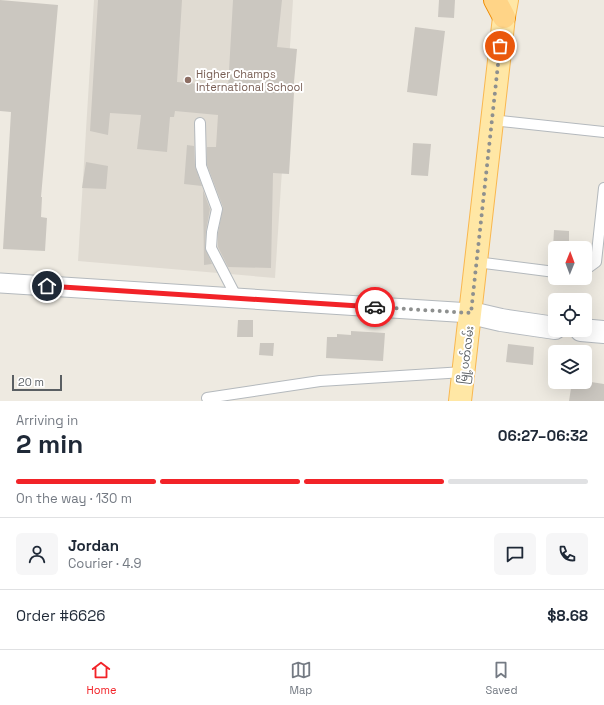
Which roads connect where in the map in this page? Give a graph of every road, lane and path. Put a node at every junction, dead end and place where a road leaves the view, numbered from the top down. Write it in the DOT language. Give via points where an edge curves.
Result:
graph roads {
  1 [pos="502,6"];
  2 [pos="492,120"];
  3 [pos="200,123"];
  4 [pos="604,132"];
  5 [pos="604,188"];
  6 [pos="476,262"];
  7 [pos="592,265"];
  8 [pos="548,271"];
  9 [pos="0,283"];
  10 [pos="237,298"];
  11 [pos="471,313"];
  12 [pos="548,327"];
  13 [pos="592,331"];
  14 [pos="604,332"];
  15 [pos="464,372"];
  16 [pos="207,398"];
  17 [pos="460,401"];
  1 -- 2 [label="main road, မြို့ပတ်လမ်း"];
  2 -- 4 [label="lane"];
  2 -- 6 [label="main road, မြို့ပတ်လမ်း"];
  3 -- 10 [label="lane" via="201,166 217,209 211,248"];
  5 -- 7 [label="lane" via="596,262"];
  6 -- 8 [label="lane"];
  6 -- 11 [label="main road, မြို့ပတ်လမ်း"];
  9 -- 10 [label="street"];
  10 -- 11 [label="street"];
  11 -- 12 [label="street"];
  11 -- 15 [label="main road, မြို့ပတ်လမ်း"];
  13 -- 14 [label="street"];
  15 -- 16 [label="lane" via="320,381"];
  15 -- 17 [label="main road, မြို့ပတ်လမ်း"];
}
